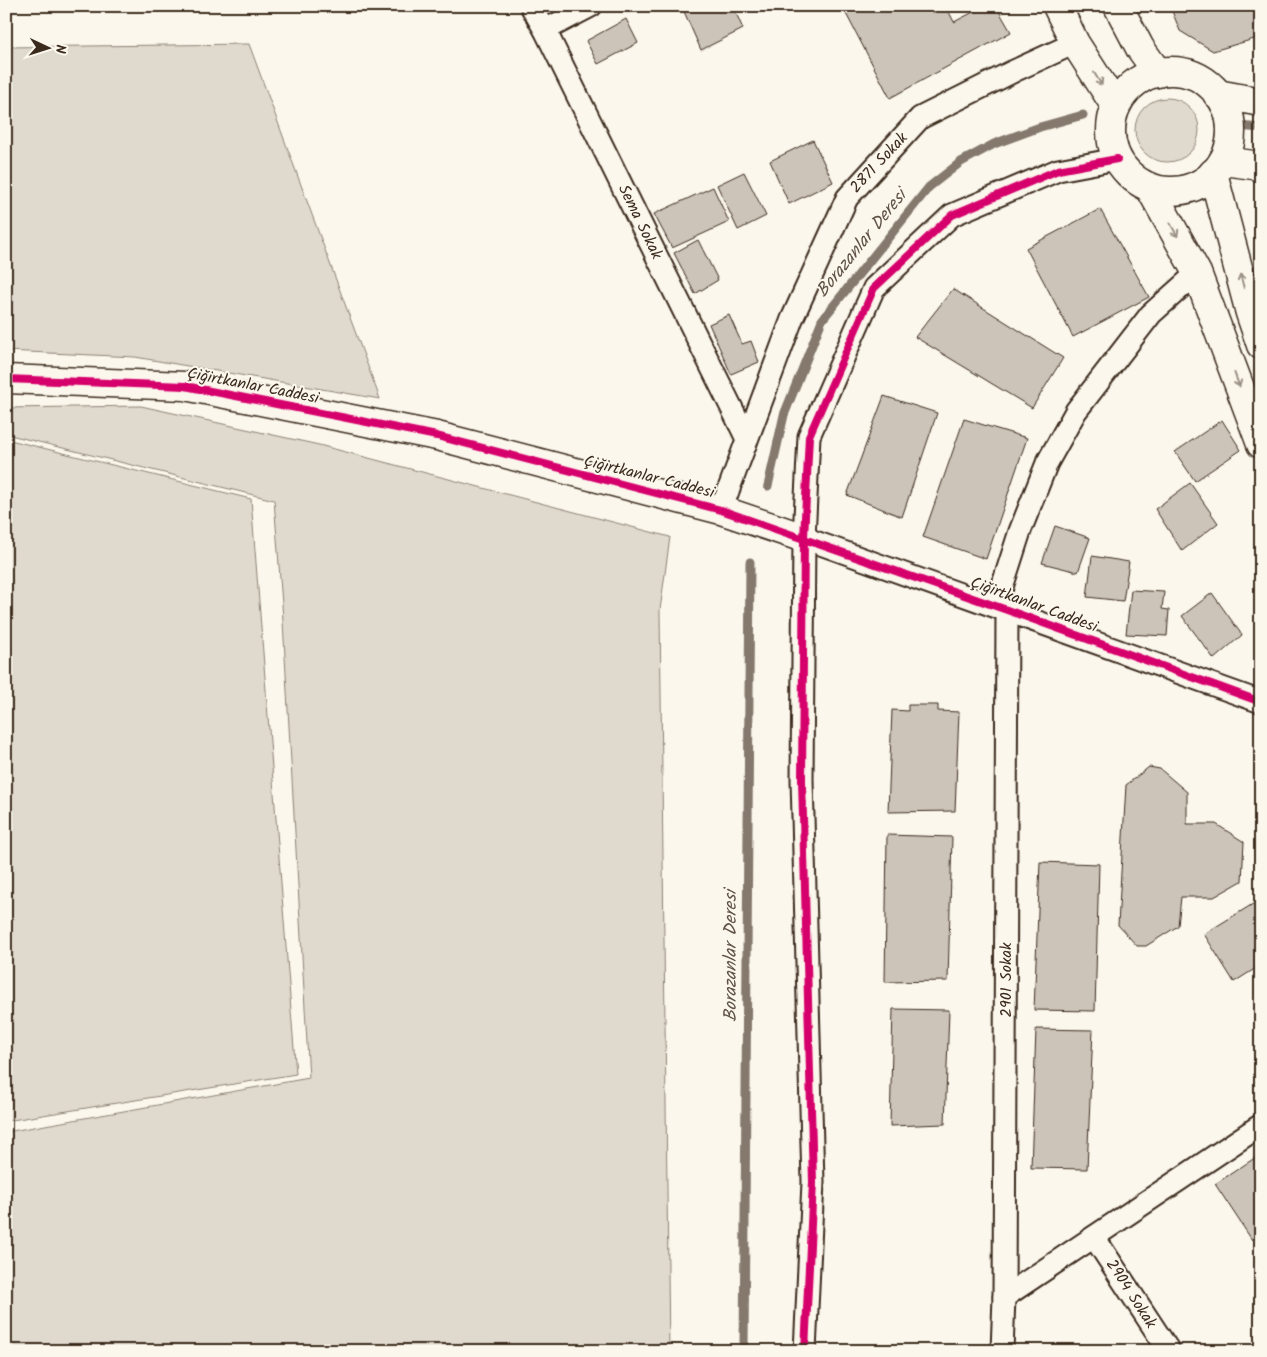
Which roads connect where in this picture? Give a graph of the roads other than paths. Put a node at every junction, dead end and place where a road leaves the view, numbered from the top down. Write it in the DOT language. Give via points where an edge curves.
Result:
graph roads {
  1 [pos="531,6"];
  2 [pos="591,6"];
  3 [pos="1057,6"];
  4 [pos="1118,6"];
  5 [pos="545,30"];
  6 [pos="1075,43"];
  7 [pos="1158,73"];
  8 [pos="1217,94"];
  9 [pos="1261,102"];
  10 [pos="1116,108"];
  11 [pos="1117,159"];
  12 [pos="1261,166"];
  13 [pos="1218,167"];
  14 [pos="1150,188"];
  15 [pos="1197,273"];
  16 [pos="1261,345"];
  17 [pos="6,379"];
  18 [pos="747,439"];
  19 [pos="1261,444"];
  20 [pos="721,510"];
  21 [pos="804,538"];
  22 [pos="1002,608"];
  23 [pos="1261,702"];
  24 [pos="1261,1125"];
  25 [pos="1094,1237"];
  26 [pos="1004,1297"];
  27 [pos="805,1351"];
  28 [pos="1002,1351"];
  29 [pos="1169,1351"];
  1 -- 5 [label="street, Sema Sokak"];
  2 -- 5 [label="street"];
  3 -- 6 [label="main road"];
  4 -- 7 [label="main road" via="1140,48"];
  5 -- 18 [label="street, Sema Sokak"];
  6 -- 10 [label="main road, one-way"];
  6 -- 18 [label="street, 2871 Sokak" via="920,118 846,198 792,319"];
  7 -- 8 [label="main road" via="1190,74 1204,81"];
  7 -- 10 [label="main road" via="1141,79 1127,90"];
  8 -- 9 [label="main road"];
  8 -- 13 [label="main road" via="1226,108 1230,126 1229,144"];
  10 -- 11 [label="main road" via="1111,123"];
  11 -- 14 [label="main road" via="1137,181"];
  11 -- 21 [label="street" via="1058,170 952,215 874,288 809,436"];
  12 -- 13 [label="main road"];
  13 -- 14 [label="main road" via="1201,183 1184,190"];
  16 -- 13 [label="main road, one-way" via="1245,294"];
  14 -- 15 [label="main road, one-way"];
  15 -- 19 [label="main road, one-way"];
  15 -- 22 [label="street, 2901 Sokak" via="1151,314 1076,411 1047,463 1020,531"];
  17 -- 20 [label="main road, Çiğirtkanlar Caddesi" via="184,386 437,436"];
  18 -- 20 [label="street, 2871 Sokak"];
  20 -- 21 [label="main road, Çiğirtkanlar Caddesi"];
  21 -- 22 [label="street, Çiğirtkanlar Caddesi"];
  21 -- 27 [label="street" via="802,780 813,1182"];
  22 -- 23 [label="street, Çiğirtkanlar Caddesi"];
  22 -- 26 [label="street, 2901 Sokak"];
  24 -- 25 [label="street"];
  25 -- 26 [label="street"];
  25 -- 29 [label="street, 2904 Sokak"];
  26 -- 28 [label="street, 2901 Sokak"];
}
